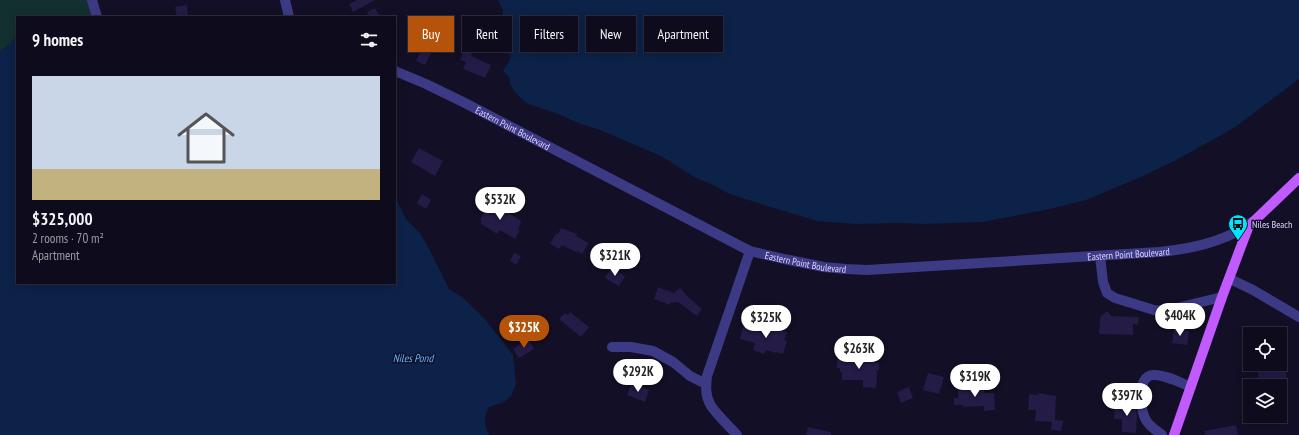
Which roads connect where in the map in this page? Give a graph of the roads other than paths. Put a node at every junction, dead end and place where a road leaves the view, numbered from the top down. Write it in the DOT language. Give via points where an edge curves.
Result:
graph roads {
  1 [pos="92,0"];
  2 [pos="285,0"];
  3 [pos="97,16"];
  4 [pos="289,16"];
  5 [pos="396,71"];
  6 [pos="1299,178"];
  7 [pos="1254,221"];
  8 [pos="750,251"];
  9 [pos="1100,256"];
  10 [pos="1230,279"];
  11 [pos="1222,297"];
  12 [pos="1299,317"];
  13 [pos="612,347"];
  14 [pos="706,384"];
  15 [pos="1191,388"];
  16 [pos="737,435"];
  17 [pos="1162,435"];
  18 [pos="1174,435"];
  1 -- 3 [label="street"];
  2 -- 4 [label="street"];
  5 -- 8 [label="street, Eastern Point Boulevard" via="465,103"];
  6 -- 7 [label="main road"];
  7 -- 9 [label="street, Eastern Point Boulevard" via="1225,237 1186,249"];
  7 -- 10 [label="main road" via="1244,237"];
  8 -- 9 [label="street, Eastern Point Boulevard" via="824,267 866,270"];
  8 -- 14 [label="street" via="706,376"];
  9 -- 11 [label="street" via="1103,282 1107,293 1115,298 1164,311"];
  10 -- 11 [label="main road"];
  10 -- 12 [label="street"];
  11 -- 15 [label="main road"];
  13 -- 14 [label="street" via="631,346 654,351"];
  14 -- 16 [label="street" via="710,404"];
  15 -- 17 [label="street" via="1163,376 1147,376 1143,380 1143,415"];
  15 -- 18 [label="main road"];
}
